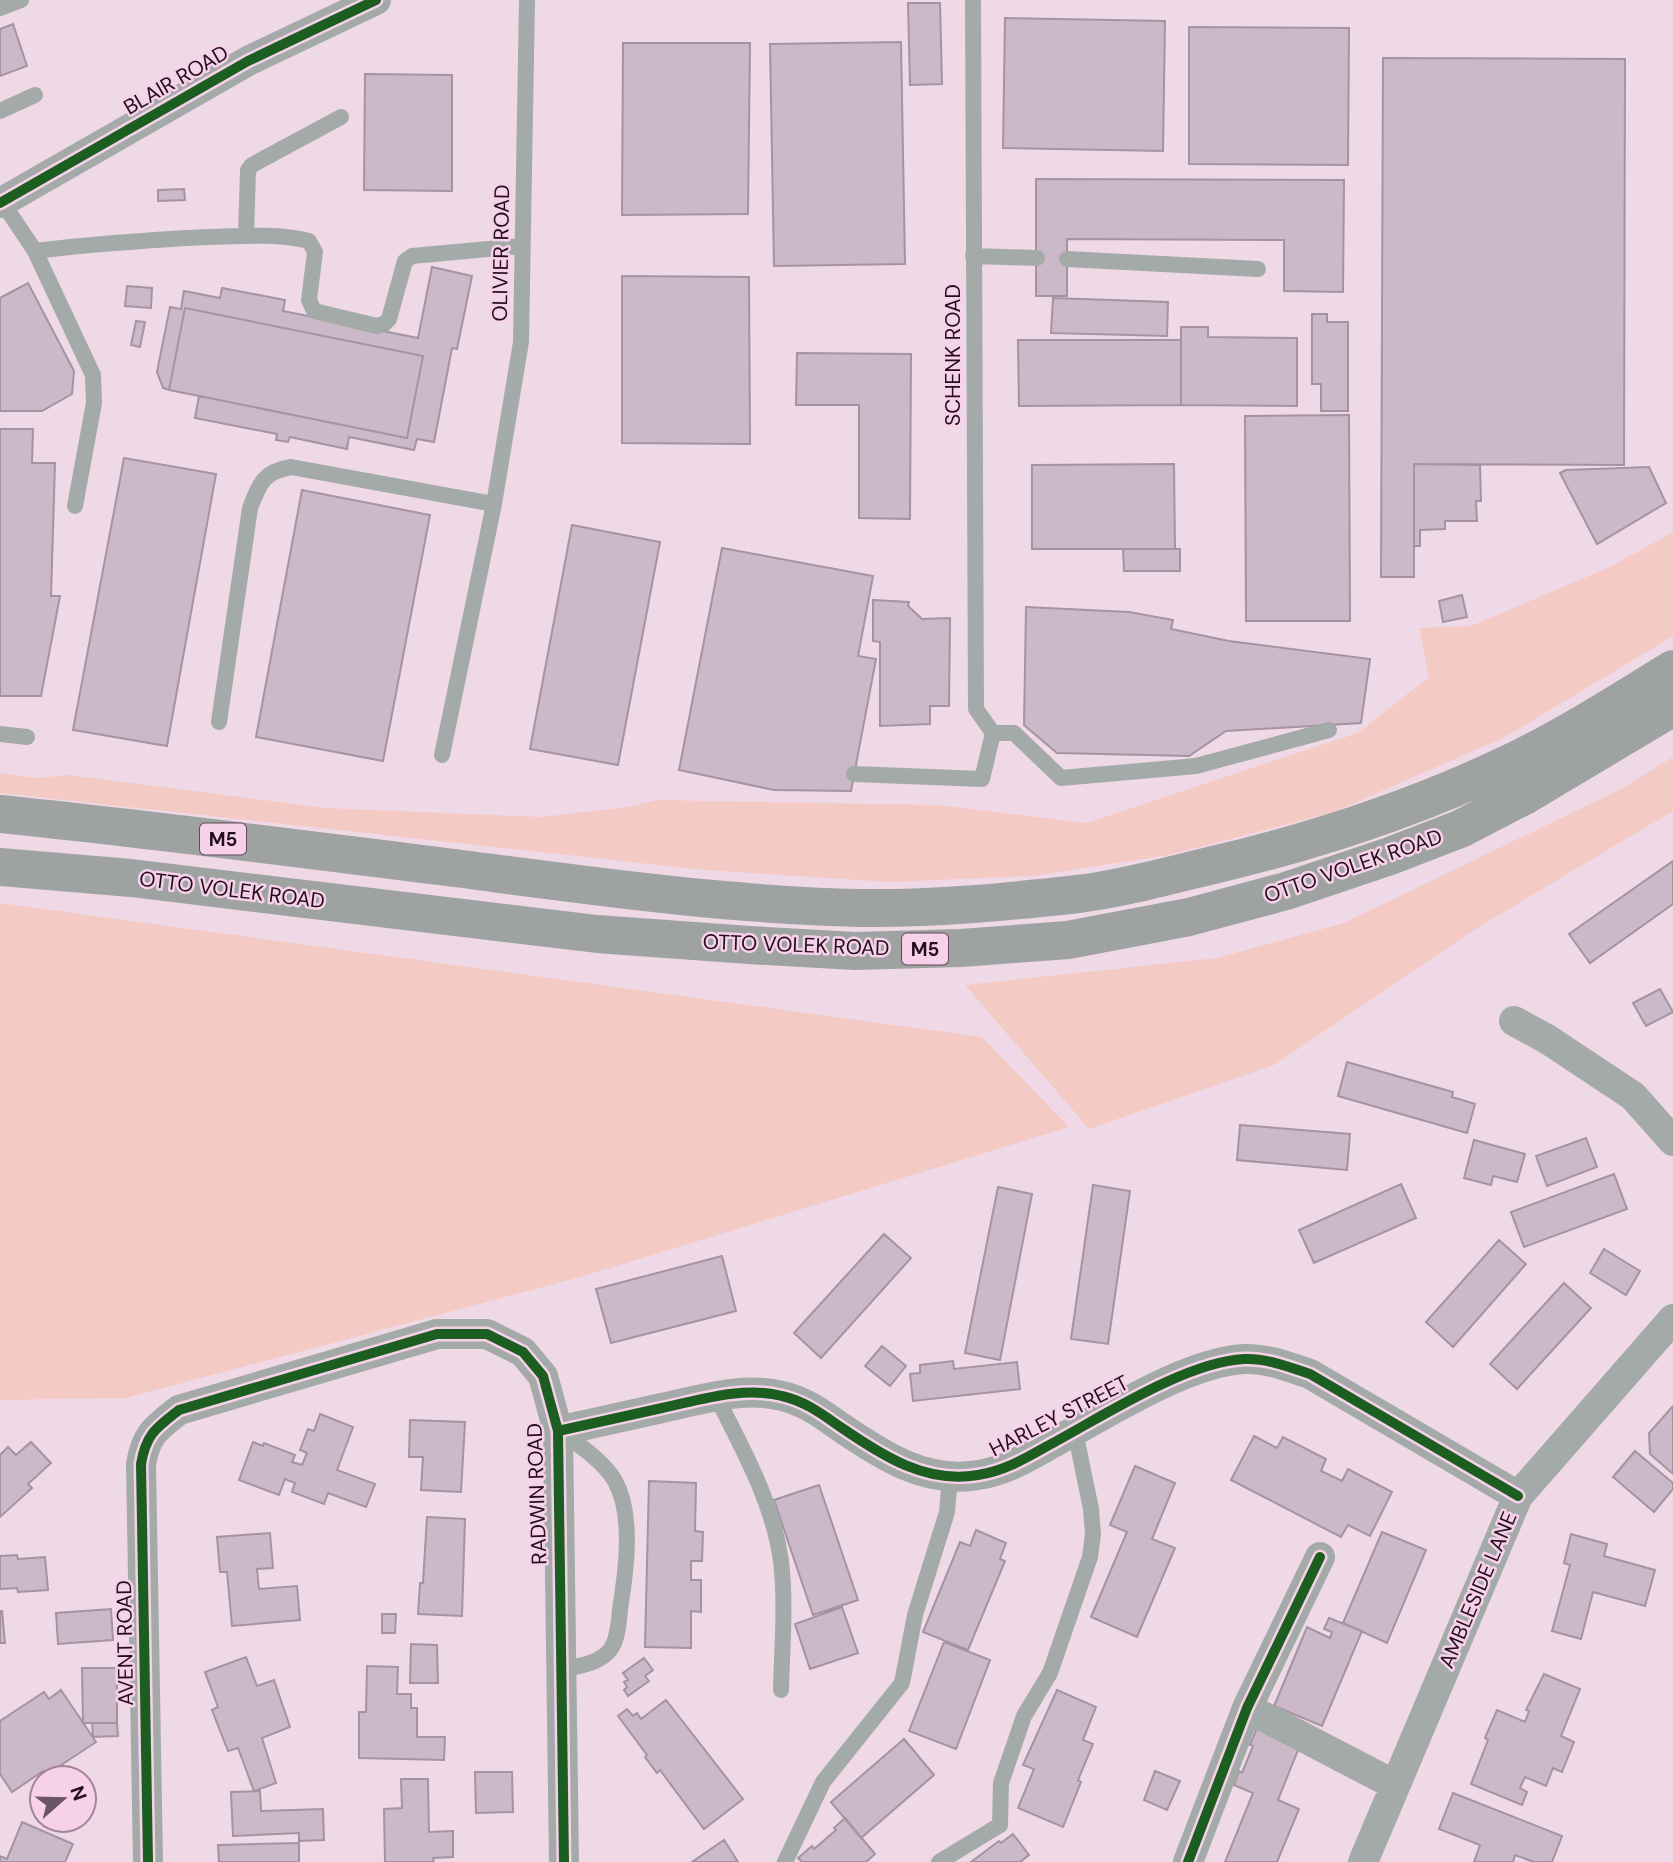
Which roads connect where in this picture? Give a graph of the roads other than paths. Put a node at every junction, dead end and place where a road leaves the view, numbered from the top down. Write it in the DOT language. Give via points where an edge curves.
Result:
graph roads {
  1 [pos="21,0"];
  2 [pos="376,0"];
  3 [pos="527,0"];
  4 [pos="973,0"];
  5 [pos="0,8"];
  6 [pos="35,95"];
  7 [pos="0,111"];
  8 [pos="341,117"];
  9 [pos="1,202"];
  10 [pos="246,236"];
  11 [pos="522,246"];
  12 [pos="34,251"];
  13 [pos="973,256"];
  14 [pos="1037,258"];
  15 [pos="1067,259"];
  16 [pos="1258,269"];
  17 [pos="494,503"];
  18 [pos="75,506"];
  19 [pos="1673,669"];
  20 [pos="1673,707"];
  21 [pos="219,722"];
  22 [pos="1329,730"];
  23 [pos="993,733"];
  24 [pos="0,734"];
  25 [pos="27,737"];
  26 [pos="442,755"];
  27 [pos="854,774"];
  28 [pos="0,814"];
  29 [pos="0,867"];
  30 [pos="1514,1021"];
  31 [pos="1673,1141"];
  32 [pos="1673,1320"];
  33 [pos="716,1396"];
  34 [pos="156,1427"];
  35 [pos="558,1431"];
  36 [pos="1075,1431"];
  37 [pos="950,1477"];
  38 [pos="1518,1496"];
  39 [pos="1321,1557"];
  40 [pos="561,1670"];
  41 [pos="781,1690"];
  42 [pos="1247,1708"];
  43 [pos="1395,1785"];
  44 [pos="148,1862"];
  45 [pos="564,1862"];
  46 [pos="785,1862"];
  47 [pos="939,1862"];
  48 [pos="1188,1862"];
  49 [pos="1363,1862"];
  1 -- 5 [label="lane"];
  2 -- 9 [label="street, BLAIR ROAD" via="248,61"];
  3 -- 11 [label="lane, OLIVIER ROAD"];
  4 -- 13 [label="lane, SCHENK ROAD"];
  6 -- 7 [label="lane"];
  8 -- 10 [label="lane" via="248,170"];
  9 -- 12 [label="lane"];
  10 -- 11 [label="lane" via="309,241 315,252 309,300 314,311 377,326 389,319 405,261 412,256"];
  10 -- 12 [label="lane" via="113,241"];
  11 -- 17 [label="lane, OLIVIER ROAD" via="521,342"];
  12 -- 18 [label="lane" via="93,375 94,403"];
  13 -- 14 [label="lane"];
  13 -- 23 [label="lane, SCHENK ROAD" via="976,709"];
  15 -- 16 [label="lane"];
  17 -- 21 [label="lane" via="291,467 273,470 261,482 250,508"];
  17 -- 26 [label="lane, OLIVIER ROAD"];
  19 -- 28 [label="main road, OTTO VOLEK ROAD / M5" via="1510,764 1378,818 1183,873 1083,893 979,904 863,908 750,902"];
  20 -- 29 [label="main road, OTTO VOLEK ROAD / M5" via="1460,829 1286,891 1189,917 1068,940 855,951 749,945 597,934 131,878"];
  22 -- 23 [label="lane" via="1196,766 1061,778 1014,733"];
  23 -- 27 [label="lane" via="982,779"];
  24 -- 25 [label="lane"];
  30 -- 31 [label="street" via="1633,1096"];
  32 -- 38 [label="street, AMBLESIDE LANE"];
  33 -- 35 [label="street, HARLEY STREET"];
  33 -- 37 [label="street, HARLEY STREET" via="756,1392 783,1396 812,1407 898,1463"];
  33 -- 41 [label="lane" via="760,1485 780,1558"];
  34 -- 35 [label="street, RADWIN ROAD" via="179,1410 437,1334 487,1334 523,1352 544,1376"];
  34 -- 44 [label="street, AVENT ROAD" via="145,1443 141,1464"];
  35 -- 40 [label="street, RADWIN ROAD"];
  35 -- 40 [label="lane" via="580,1444 614,1480 623,1503 626,1532 626,1573 612,1649 601,1659"];
  36 -- 37 [label="street, HARLEY STREET" via="1010,1466"];
  36 -- 38 [label="street, HARLEY STREET" via="1178,1377 1215,1363 1245,1359 1276,1362 1310,1374"];
  36 -- 47 [label="lane" via="1091,1509 1090,1557 1050,1673 1024,1716 1001,1783 1000,1825"];
  37 -- 46 [label="lane" via="947,1512 915,1615 902,1683 823,1782"];
  38 -- 43 [label="street, AMBLESIDE LANE"];
  39 -- 42 [label="street"];
  40 -- 45 [label="street, RADWIN ROAD"];
  42 -- 43 [label="street"];
  42 -- 48 [label="street"];
  43 -- 49 [label="street, AMBLESIDE LANE"];
}
